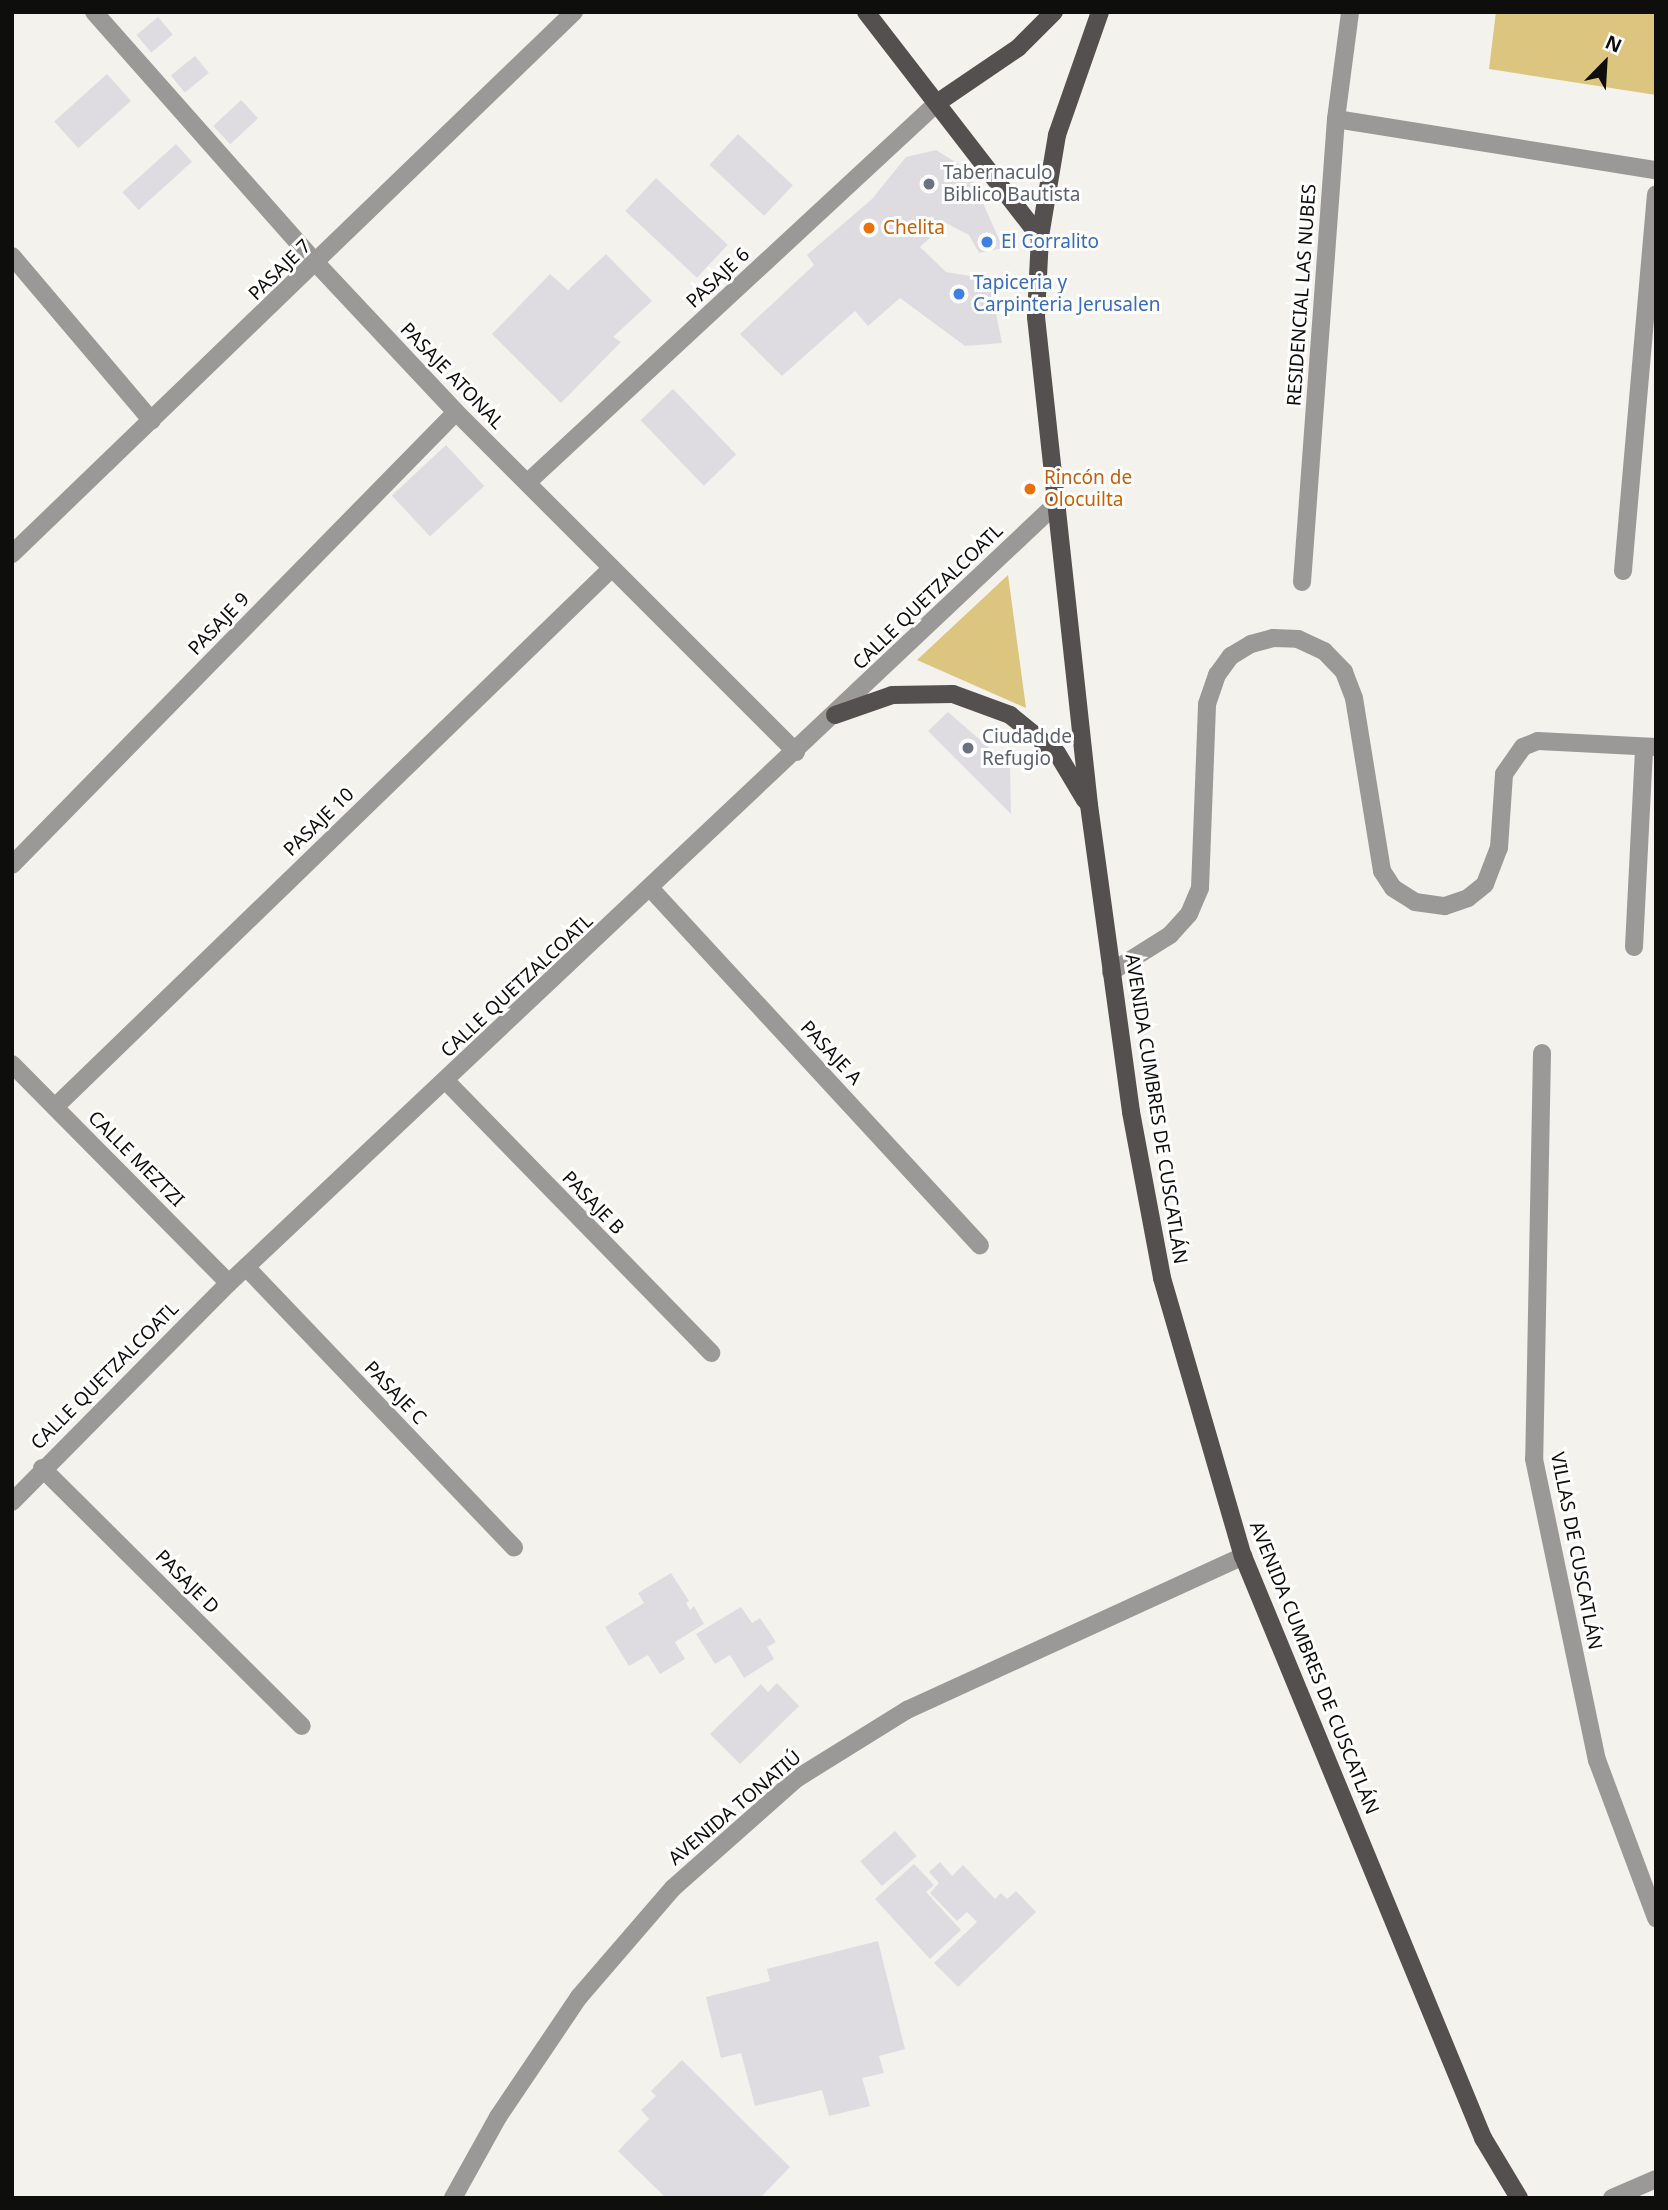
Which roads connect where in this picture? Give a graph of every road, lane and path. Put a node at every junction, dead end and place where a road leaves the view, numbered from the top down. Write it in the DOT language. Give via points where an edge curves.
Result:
graph roads {
  1 [pos="94,12"];
  2 [pos="574,12"];
  3 [pos="866,12"];
  4 [pos="1054,12"];
  5 [pos="1100,12"];
  6 [pos="1350,12"];
  7 [pos="937,103"];
  8 [pos="1336,119"];
  9 [pos="1656,170"];
  10 [pos="1656,194"];
  11 [pos="1040,237"];
  12 [pos="12,256"];
  13 [pos="317,264"];
  14 [pos="456,412"];
  15 [pos="152,421"];
  16 [pos="528,482"];
  17 [pos="1055,506"];
  18 [pos="12,554"];
  19 [pos="612,568"];
  20 [pos="1623,571"];
  21 [pos="1302,582"];
  22 [pos="835,715"];
  23 [pos="1650,747"];
  24 [pos="796,752"];
  25 [pos="1089,805"];
  26 [pos="12,865"];
  27 [pos="651,889"];
  28 [pos="1634,947"];
  29 [pos="1111,972"];
  30 [pos="1542,1054"];
  31 [pos="12,1064"];
  32 [pos="446,1081"];
  33 [pos="55,1107"];
  34 [pos="981,1245"];
  35 [pos="246,1267"];
  36 [pos="229,1283"];
  37 [pos="711,1353"];
  38 [pos="42,1468"];
  39 [pos="12,1502"];
  40 [pos="514,1547"];
  41 [pos="1243,1556"];
  42 [pos="302,1726"];
  43 [pos="1656,1918"];
  44 [pos="1656,2179"];
  45 [pos="453,2198"];
  46 [pos="1518,2198"];
  47 [pos="1612,2198"];
  1 -- 13 [label="street, PASAJE ATONAL"];
  2 -- 13 [label="street, PASAJE 7"];
  3 -- 7 [label="main road"];
  4 -- 7 [label="main road" via="1018,48"];
  5 -- 11 [label="main road, AVENIDA CUMBRES DE CUSCATLÁN" via="1057,135"];
  6 -- 8 [label="street, RESIDENCIAL LAS NUBES"];
  7 -- 11 [label="main road"];
  7 -- 16 [label="street, PASAJE 6"];
  8 -- 9 [label="street"];
  8 -- 21 [label="street, RESIDENCIAL LAS NUBES"];
  10 -- 20 [label="street"];
  11 -- 17 [label="main road, AVENIDA CUMBRES DE CUSCATLÁN" via="1036,317"];
  12 -- 15 [label="street"];
  13 -- 14 [label="street, PASAJE ATONAL"];
  13 -- 15 [label="street, PASAJE 7"];
  14 -- 16 [label="street, PASAJE ATONAL"];
  14 -- 26 [label="street, PASAJE 9"];
  15 -- 18 [label="street, PASAJE 7"];
  16 -- 19 [label="street, PASAJE ATONAL"];
  17 -- 22 [label="street, CALLE QUETZALCOATL"];
  17 -- 25 [label="main road, AVENIDA CUMBRES DE CUSCATLÁN"];
  19 -- 24 [label="street, PASAJE ATONAL"];
  19 -- 33 [label="street, PASAJE 10"];
  22 -- 24 [label="street, CALLE QUETZALCOATL"];
  22 -- 25 [label="main road" via="892,695 953,694 1010,715 1057,753"];
  23 -- 28 [label="street"];
  23 -- 29 [label="street" via="1538,741 1524,747 1504,774 1499,848 1485,884 1468,898 1445,906 1415,902 1393,888 1381,871 1354,698 1344,672 1324,651 1298,639 1273,638 1251,644 1231,656 1217,675 1207,704 1200,888 1189,914 1170,935"];
  24 -- 27 [label="street, CALLE QUETZALCOATL"];
  25 -- 29 [label="main road, AVENIDA CUMBRES DE CUSCATLÁN"];
  27 -- 32 [label="street, CALLE QUETZALCOATL"];
  27 -- 34 [label="street, PASAJE A"];
  29 -- 41 [label="main road, AVENIDA CUMBRES DE CUSCATLÁN" via="1162,1278"];
  30 -- 43 [label="street, VILLAS DE CUSCATLÁN" via="1534,1459 1597,1760"];
  31 -- 33 [label="street, CALLE MEZTZI"];
  32 -- 35 [label="street, CALLE QUETZALCOATL"];
  32 -- 37 [label="street, PASAJE B"];
  33 -- 36 [label="street, CALLE MEZTZI"];
  35 -- 36 [label="street, CALLE QUETZALCOATL"];
  35 -- 40 [label="street, PASAJE C"];
  36 -- 38 [label="street, CALLE QUETZALCOATL"];
  38 -- 39 [label="street, CALLE QUETZALCOATL"];
  38 -- 42 [label="street, PASAJE D"];
  41 -- 45 [label="street, AVENIDA TONATIÚ" via="906,1710 796,1779 673,1888 579,1997 498,2117"];
  41 -- 46 [label="main road, AVENIDA CUMBRES DE CUSCATLÁN" via="1483,2138"];
  44 -- 47 [label="street"];
}
